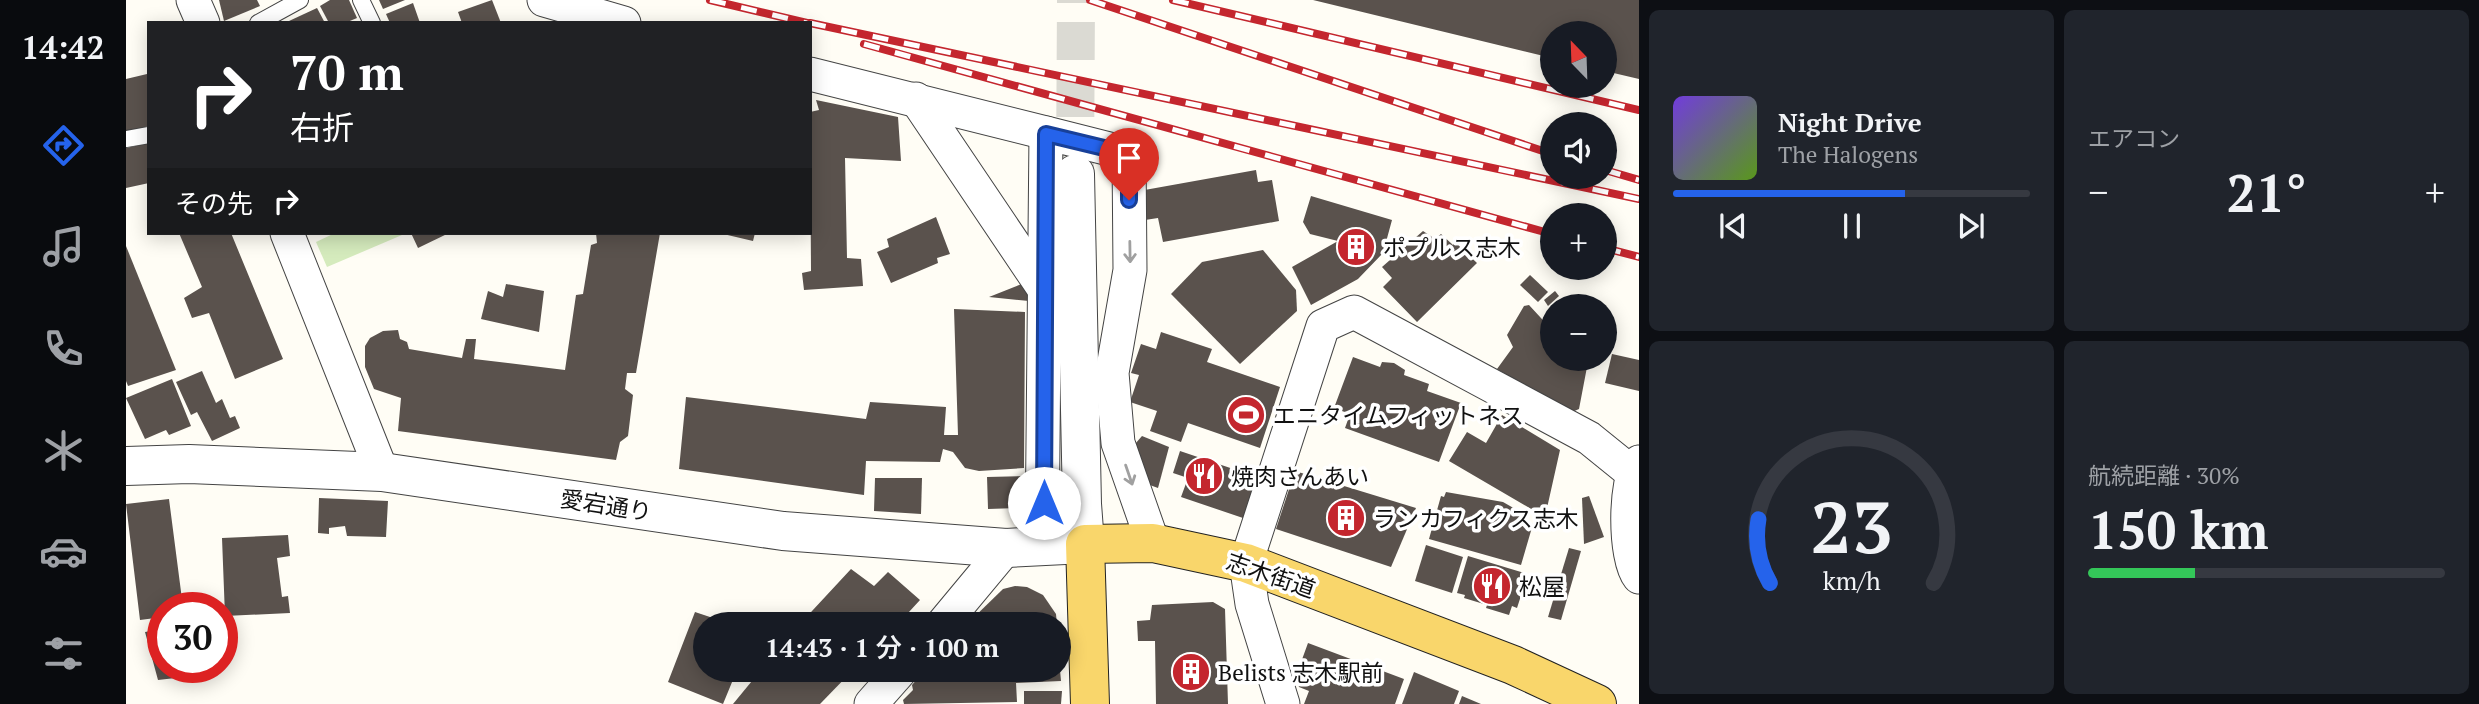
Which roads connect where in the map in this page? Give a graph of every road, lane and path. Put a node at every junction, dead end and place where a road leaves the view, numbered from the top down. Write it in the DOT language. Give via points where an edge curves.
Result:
graph roads {
  1 [pos="193,0"];
  2 [pos="300,0"];
  3 [pos="361,0"];
  4 [pos="544,0"];
  5 [pos="202,21"];
  6 [pos="262,21"];
  7 [pos="371,21"];
  8 [pos="617,21"];
  9 [pos="812,74"];
  10 [pos="916,99"];
  11 [pos="1046,134"];
  12 [pos="147,135"];
  13 [pos="126,139"];
  14 [pos="1075,174"];
  15 [pos="288,235"];
  16 [pos="1044,289"];
  17 [pos="126,466"];
  18 [pos="1635,467"];
  19 [pos="382,472"];
  20 [pos="1153,543"];
  21 [pos="1085,544"];
  22 [pos="1024,546"];
  23 [pos="1246,563"];
  24 [pos="1639,577"];
  25 [pos="955,612"];
  26 [pos="891,682"];
  27 [pos="872,704"];
  28 [pos="1090,704"];
  29 [pos="1283,704"];
  30 [pos="1597,704"];
  1 -- 5 [label="street"];
  2 -- 6 [label="lane"];
  3 -- 7 [label="lane"];
  4 -- 8 [label="street"];
  9 -- 10 [label="street"];
  10 -- 11 [label="street"];
  10 -- 16 [label="street"];
  11 -- 16 [label="street"];
  11 -- 20 [label="street, one-way" via="1129,154 1130,270 1112,373 1118,443"];
  12 -- 13 [label="lane"];
  14 -- 21 [label="street"];
  15 -- 19 [label="street"];
  16 -- 22 [label="street"];
  17 -- 19 [label="street, 愛宕通り"];
  18 -- 23 [label="street" via="1354,312 1323,326"];
  18 -- 24 [label="street" via="1629,543 1633,570"];
  19 -- 22 [label="street, 愛宕通り" via="783,531"];
  20 -- 21 [label="main road, 志木街道"];
  20 -- 23 [label="main road, 志木街道"];
  21 -- 22 [label="street, 愛宕通り"];
  21 -- 28 [label="main road"];
  22 -- 25 [label="street"];
  23 -- 29 [label="street" via="1252,604"];
  23 -- 30 [label="main road, 志木街道" via="1513,665"];
  26 -- 27 [label="street"];
}
